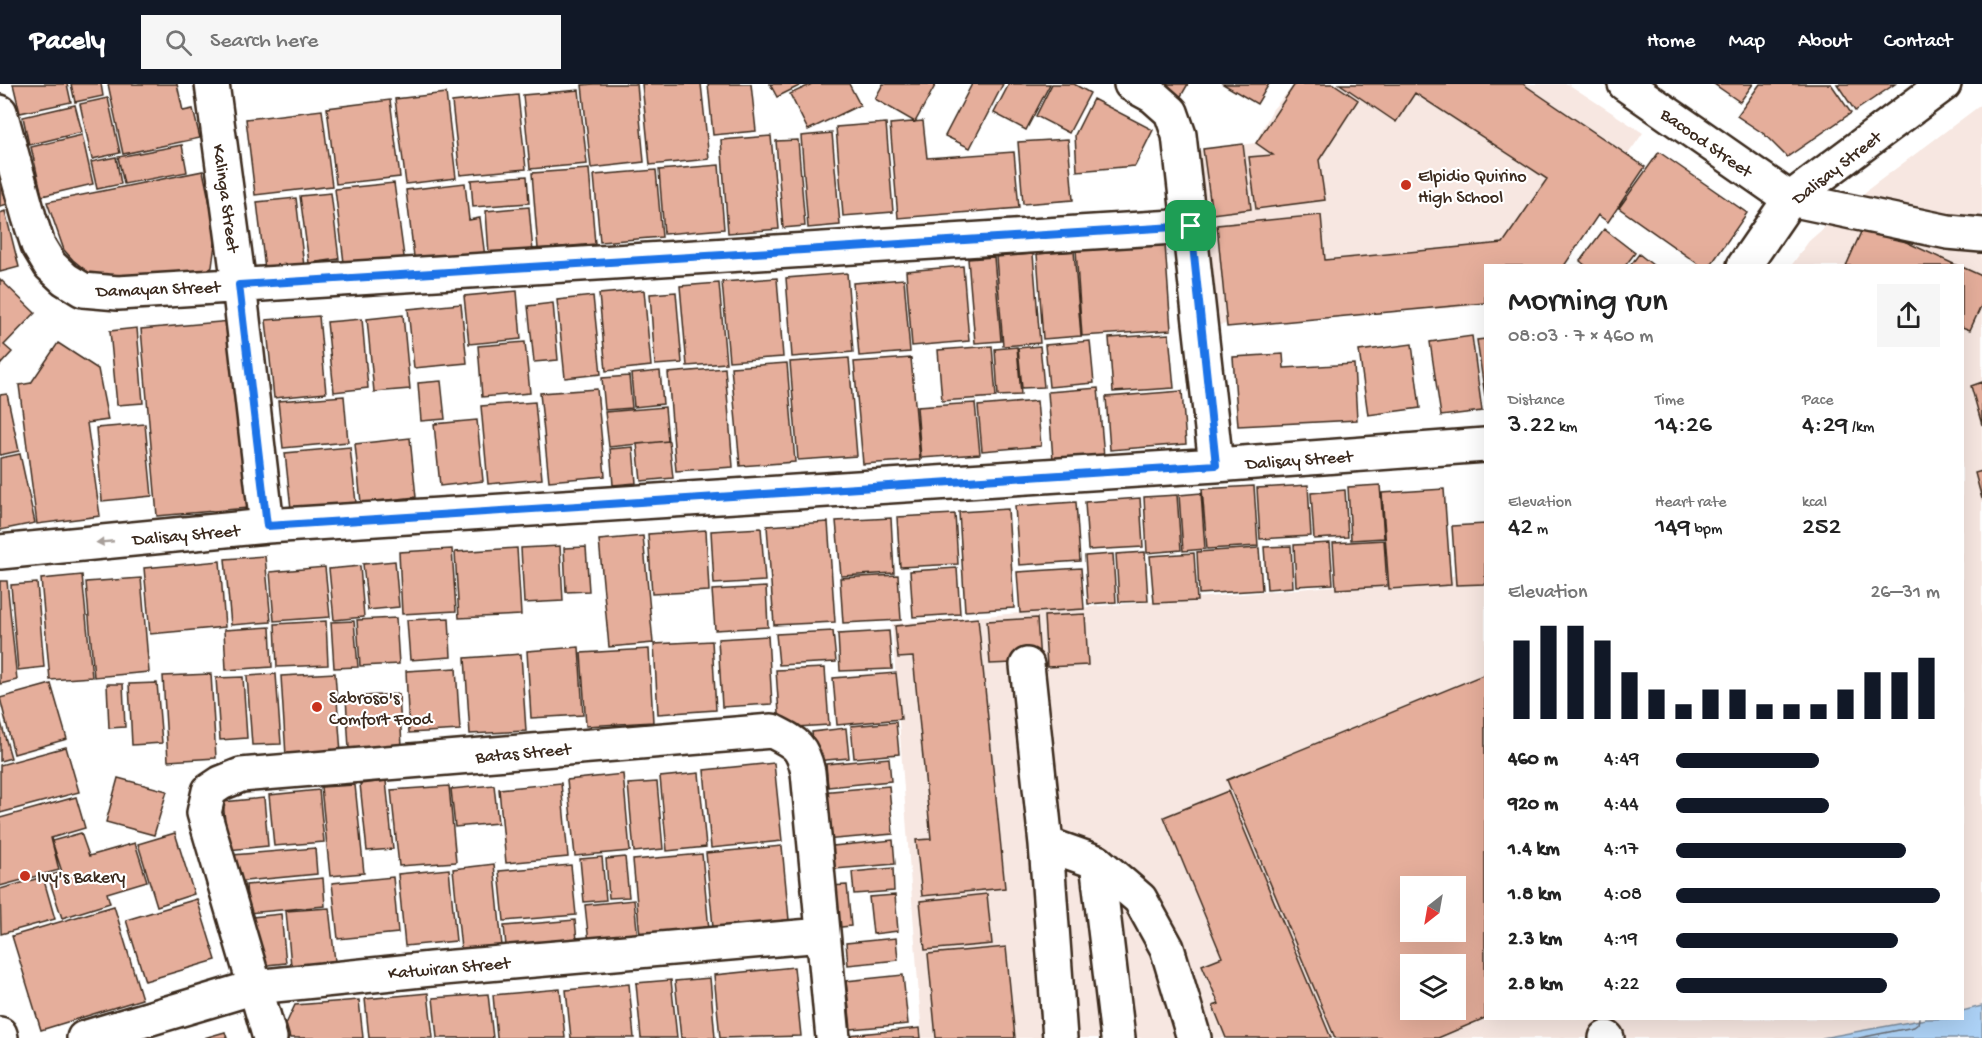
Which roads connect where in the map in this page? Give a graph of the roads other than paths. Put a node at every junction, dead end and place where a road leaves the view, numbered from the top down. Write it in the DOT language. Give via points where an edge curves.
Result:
graph roads {
  1 [pos="212,84"];
  2 [pos="1131,84"];
  3 [pos="1625,84"];
  4 [pos="1944,84"];
  5 [pos="0,112"];
  6 [pos="1790,200"];
  7 [pos="1191,226"];
  8 [pos="1982,236"];
  9 [pos="1745,264"];
  10 [pos="239,285"];
  11 [pos="1484,446"];
  12 [pos="1216,465"];
  13 [pos="267,526"];
  14 [pos="0,552"];
  15 [pos="1027,665"];
  16 [pos="1046,844"];
  17 [pos="1097,862"];
  18 [pos="822,935"];
  19 [pos="255,987"];
  20 [pos="0,1034"];
  21 [pos="1,1038"];
  22 [pos="84,1038"];
  23 [pos="270,1038"];
  24 [pos="833,1038"];
  25 [pos="1060,1038"];
  26 [pos="1118,1038"];
  27 [pos="1194,1038"];
  1 -- 10 [label="street, Kalinga Street"];
  2 -- 7 [label="street" via="1171,112 1179,135"];
  3 -- 6 [label="street, Bacood Street"];
  4 -- 6 [label="street, Dalisay Street"];
  5 -- 10 [label="street, Damayan Street" via="38,244 50,265 65,279 83,290 118,293"];
  6 -- 8 [label="street"];
  6 -- 9 [label="street, Dalisay Street"];
  7 -- 10 [label="street, Damayan Street"];
  7 -- 12 [label="street"];
  10 -- 13 [label="street, Kalinga Street"];
  11 -- 12 [label="street, Dalisay Street"];
  12 -- 13 [label="street, Dalisay Street"];
  13 -- 14 [label="street, Dalisay Street, one-way"];
  15 -- 16 [label="street"];
  16 -- 17 [label="street"];
  16 -- 25 [label="street"];
  17 -- 26 [label="street"];
  17 -- 27 [label="street" via="1140,899 1167,948"];
  18 -- 19 [label="street, Katwiran Street"];
  18 -- 19 [label="street, Batas Street" via="805,755 796,743 772,731 241,775 209,791 204,813"];
  18 -- 24 [label="street, Batas Street"];
  19 -- 22 [label="street, Katwiran Street"];
  19 -- 23 [label="street, Batas Street"];
  20 -- 21 [label="street"];
}
